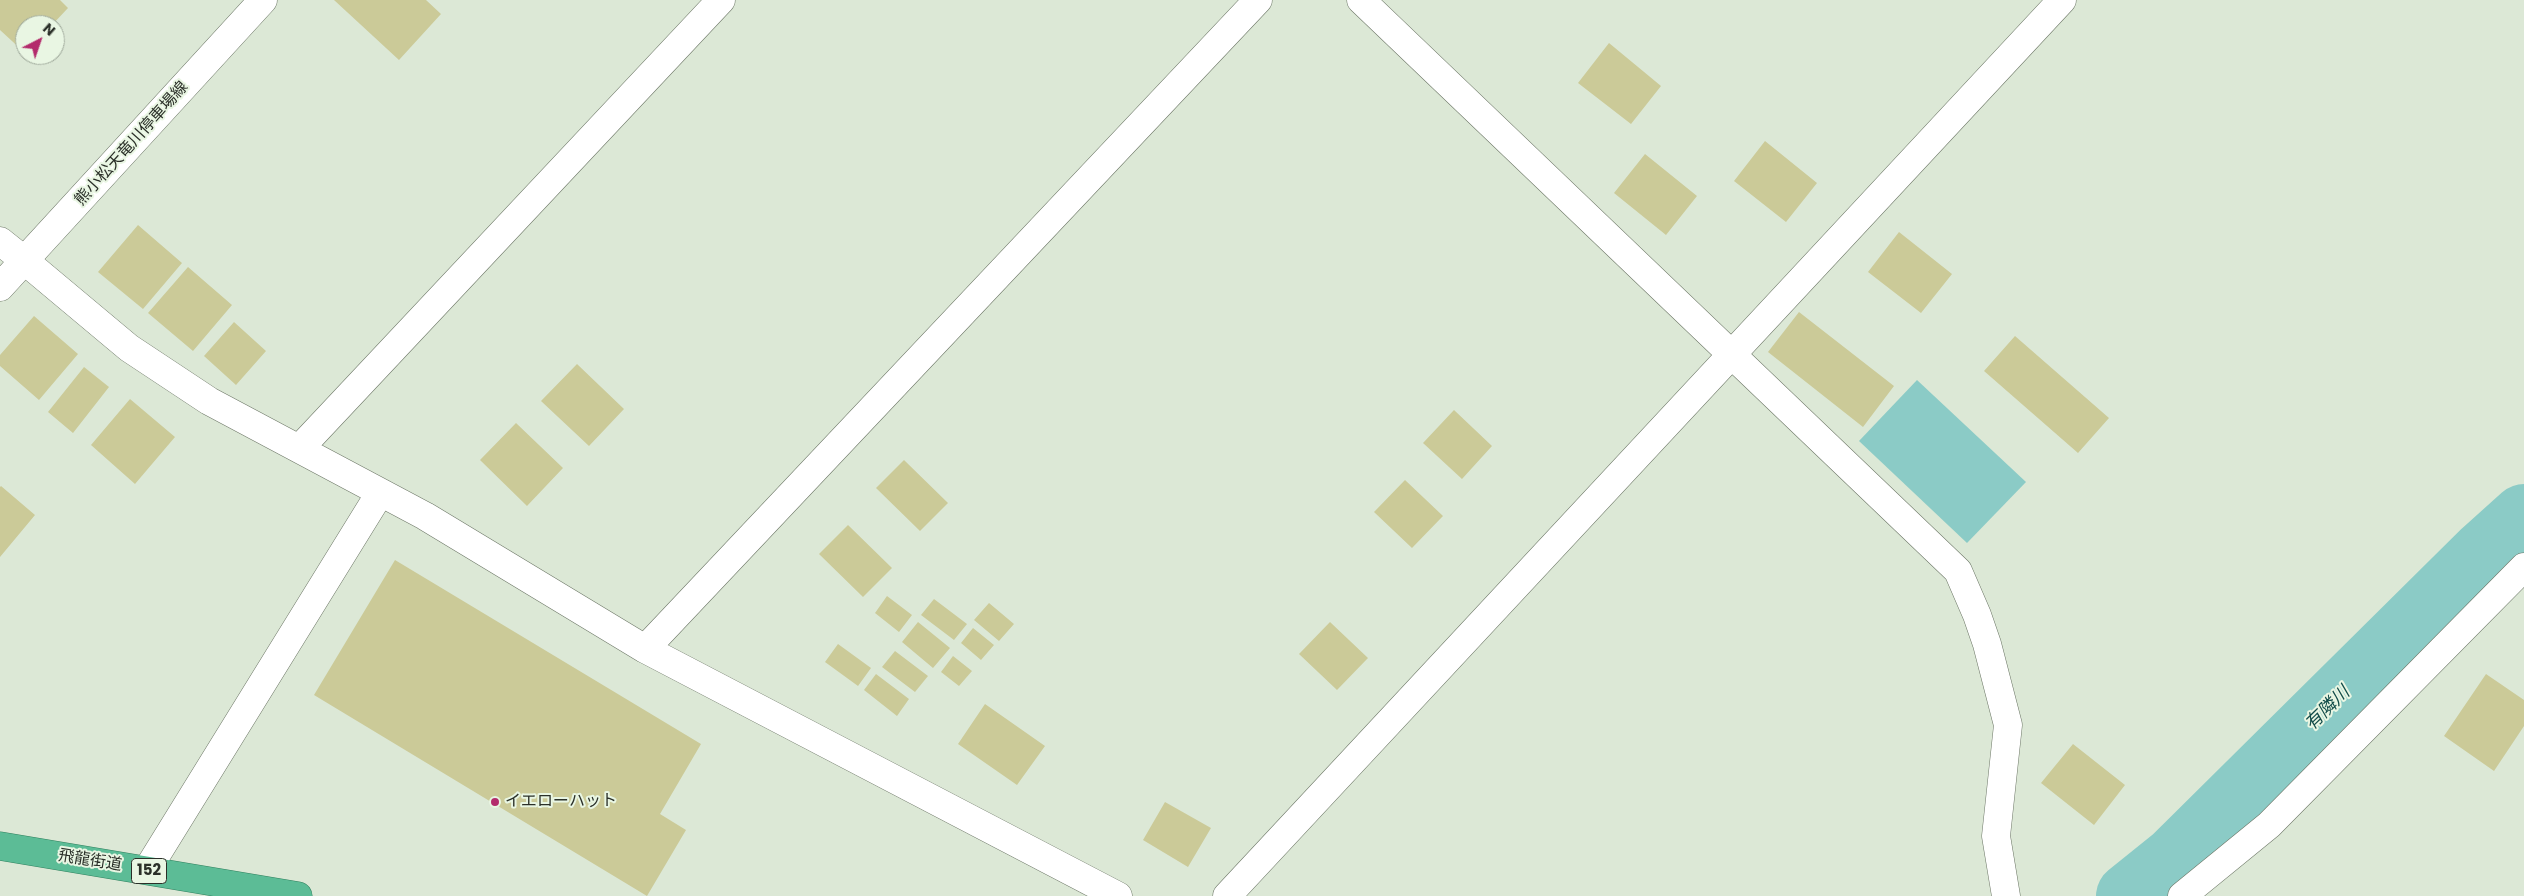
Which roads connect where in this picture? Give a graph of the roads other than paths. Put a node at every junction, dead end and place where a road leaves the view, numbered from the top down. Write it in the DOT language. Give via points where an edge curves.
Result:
graph roads {
  1 [pos="263,0"];
  2 [pos="721,0"];
  3 [pos="1258,0"];
  4 [pos="1361,0"];
  5 [pos="2062,0"];
  6 [pos="0,241"];
  7 [pos="25,261"];
  8 [pos="0,287"];
  9 [pos="1731,353"];
  10 [pos="300,448"];
  11 [pos="380,493"];
  12 [pos="2524,567"];
  13 [pos="645,649"];
  14 [pos="0,846"];
  15 [pos="147,870"];
  16 [pos="298,896"];
  17 [pos="1118,896"];
  18 [pos="1227,896"];
  19 [pos="2006,896"];
  20 [pos="2182,896"];
  1 -- 7 [label="street, 熊小松天竜川停車場線"];
  2 -- 10 [label="street"];
  3 -- 13 [label="street"];
  4 -- 9 [label="street"];
  5 -- 9 [label="street"];
  6 -- 7 [label="street"];
  7 -- 8 [label="street, 熊小松天竜川停車場線"];
  7 -- 10 [label="street" via="129,348 209,401"];
  9 -- 18 [label="street"];
  9 -- 19 [label="street" via="1958,571 1978,615 2008,725 1996,836"];
  10 -- 11 [label="street"];
  11 -- 13 [label="street" via="425,516"];
  11 -- 15 [label="street"];
  12 -- 20 [label="street" via="2269,825"];
  13 -- 17 [label="street"];
  14 -- 15 [label="highway, 飛龍街道 / 152"];
  15 -- 16 [label="highway, 飛龍街道 / 152"];
}
